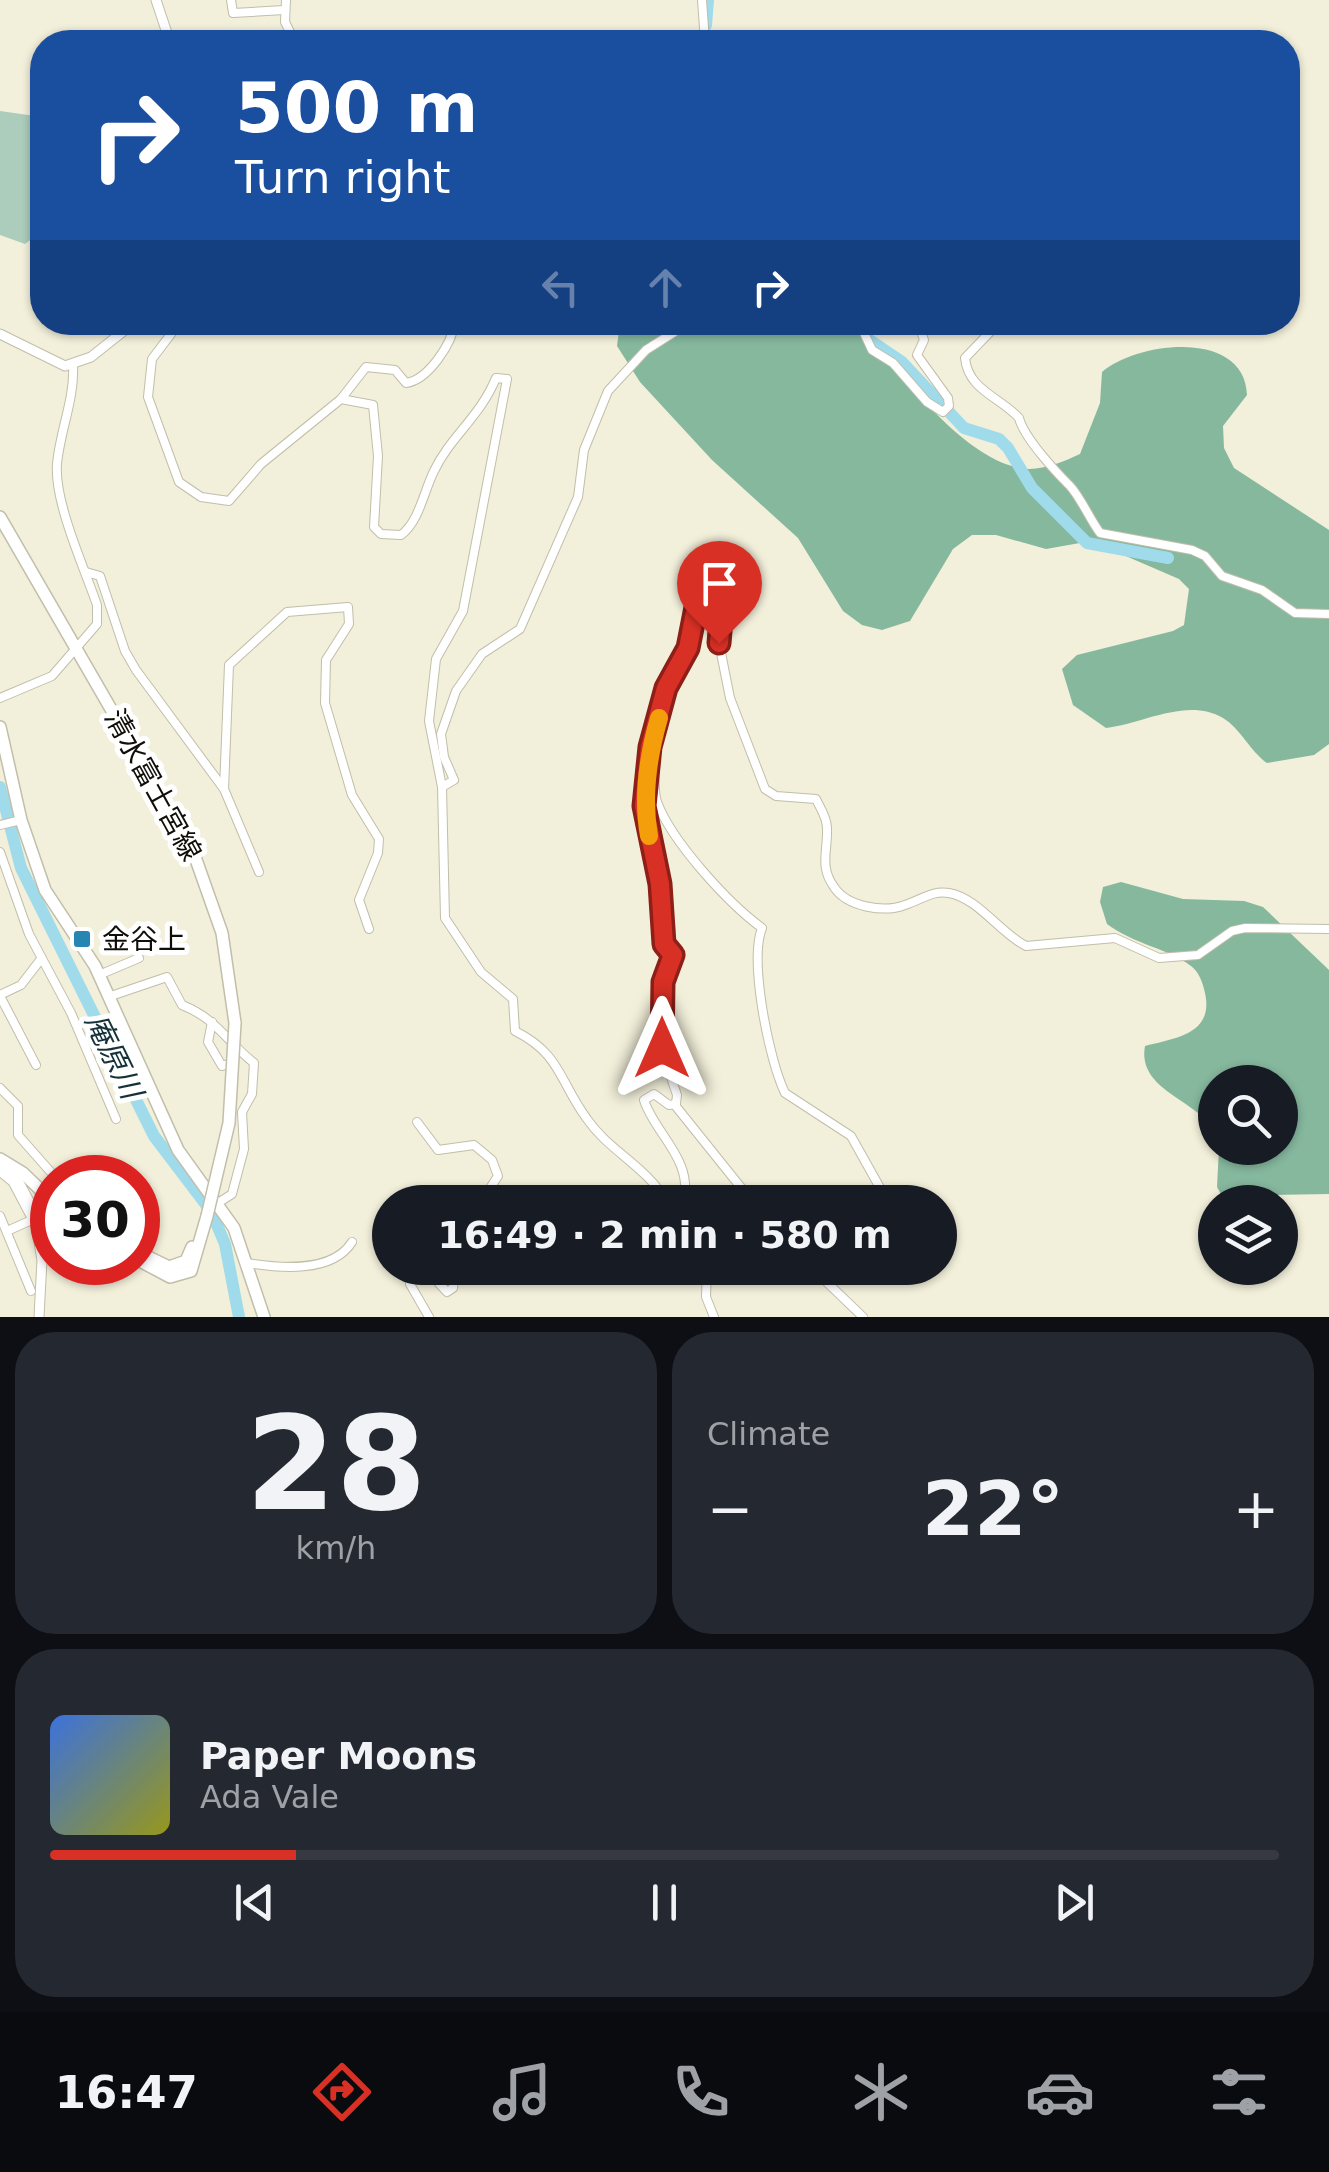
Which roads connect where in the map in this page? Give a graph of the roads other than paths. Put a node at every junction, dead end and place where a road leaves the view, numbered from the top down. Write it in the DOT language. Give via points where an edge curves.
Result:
graph roads {
  1 [pos="156,0"];
  2 [pos="231,0"];
  3 [pos="702,0"];
  4 [pos="285,5"];
  5 [pos="166,30"];
  6 [pos="290,30"];
  7 [pos="703,30"];
  8 [pos="0,334"];
  9 [pos="116,335"];
  10 [pos="168,335"];
  11 [pos="448,335"];
  12 [pos="670,335"];
  13 [pos="865,335"];
  14 [pos="922,335"];
  15 [pos="987,335"];
  16 [pos="73,365"];
  17 [pos="341,399"];
  18 [pos="0,516"];
  19 [pos="86,572"];
  20 [pos="1329,614"];
  21 [pos="76,649"];
  22 [pos="0,698"];
  23 [pos="0,727"];
  24 [pos="650,757"];
  25 [pos="442,787"];
  26 [pos="224,788"];
  27 [pos="21,820"];
  28 [pos="0,825"];
  29 [pos="0,852"];
  30 [pos="259,872"];
  31 [pos="369,929"];
  32 [pos="1329,929"];
  33 [pos="139,958"];
  34 [pos="41,959"];
  35 [pos="99,975"];
  36 [pos="0,996"];
  37 [pos="108,996"];
  38 [pos="212,1022"];
  39 [pos="228,1064"];
  40 [pos="36,1065"];
  41 [pos="0,1088"];
  42 [pos="674,1104"];
  43 [pos="116,1118"];
  44 [pos="417,1122"];
  45 [pos="0,1150"];
  46 [pos="36,1155"];
  47 [pos="0,1159"];
  48 [pos="0,1168"];
  49 [pos="30,1174"];
  50 [pos="0,1176"];
  51 [pos="30,1179"];
  52 [pos="492,1185"];
  53 [pos="654,1185"];
  54 [pos="684,1185"];
  55 [pos="739,1185"];
  56 [pos="878,1185"];
  57 [pos="218,1202"];
  58 [pos="30,1208"];
  59 [pos="30,1212"];
  60 [pos="0,1216"];
  61 [pos="207,1216"];
  62 [pos="30,1220"];
  63 [pos="6,1231"];
  64 [pos="352,1242"];
  65 [pos="160,1263"];
  66 [pos="247,1263"];
  67 [pos="160,1272"];
  68 [pos="41,1285"];
  69 [pos="411,1285"];
  70 [pos="706,1285"];
  71 [pos="830,1285"];
  72 [pos="30,1291"];
  73 [pos="40,1317"];
  74 [pos="264,1317"];
  75 [pos="428,1317"];
  76 [pos="714,1317"];
  77 [pos="864,1317"];
  1 -- 5 [label="street"];
  2 -- 4 [label="street" via="232,13"];
  3 -- 7 [label="street"];
  4 -- 6 [label="street"];
  8 -- 16 [label="street" via="55,364"];
  9 -- 16 [label="street"];
  10 -- 17 [label="street" via="157,348 148,396 187,491 230,501 261,464"];
  11 -- 17 [label="street" via="417,382 406,383 376,365 353,380"];
  12 -- 25 [label="street" via="608,391 584,450 578,498 520,629 482,654 456,692 442,734 454,780"];
  13 -- 14 [label="street" via="872,350 943,412 948,398 917,355"];
  15 -- 20 [label="street" via="965,358 972,380 1019,418 1100,532 1192,550 1222,576 1262,590 1295,613"];
  16 -- 19 [label="street" via="56,468"];
  17 -- 25 [label="street" via="373,406 374,526 381,534 401,534 436,467 484,408 496,378 507,379 463,610 436,660 429,721"];
  18 -- 21 [label="main road, 清水富士宮線"];
  19 -- 21 [label="street" via="99,614"];
  19 -- 26 [label="street" via="100,576 136,670"];
  21 -- 22 [label="street" via="42,683"];
  21 -- 61 [label="main road, 清水富士宮線, bridge" via="193,851 222,933 234,1023 229,1124"];
  23 -- 27 [label="main road"];
  24 -- 32 [label="street" via="666,688 688,648 704,567 713,562 725,572 719,643 730,698 758,771 770,794 816,799 826,820 822,861 836,891 849,901 902,907 948,893 1026,946 1116,938 1159,958 1198,955 1245,928"];
  24 -- 42 [label="street" via="646,817 664,944 673,955 663,982 661,1032 666,1071 678,1096"];
  24 -- 56 [label="street" via="657,801 677,836 762,928 756,942 762,996 785,1093 851,1136"];
  25 -- 53 [label="street" via="445,918 482,972 513,999 516,1031 542,1045 588,1122"];
  26 -- 30 [label="street"];
  26 -- 31 [label="street" via="229,665 288,612 348,608 350,624 326,660 326,704 352,795 379,839 359,900"];
  27 -- 28 [label="street"];
  27 -- 35 [label="main road" via="45,890"];
  29 -- 34 [label="street"];
  33 -- 35 [label="street"];
  34 -- 36 [label="street" via="21,985"];
  34 -- 43 [label="street"];
  35 -- 37 [label="main road"];
  36 -- 40 [label="street"];
  37 -- 38 [label="street" via="167,977 182,1005"];
  37 -- 57 [label="main road" via="178,1150"];
  38 -- 39 [label="street" via="208,1042 222,1066"];
  38 -- 57 [label="street" via="254,1063 252,1094 242,1112 240,1164 232,1194"];
  41 -- 46 [label="street" via="18,1106 18,1135"];
  42 -- 54 [label="street" via="654,1094 644,1100 675,1154"];
  42 -- 55 [label="street"];
  44 -- 52 [label="street" via="438,1150 469,1144 492,1160 498,1176"];
  45 -- 49 [label="main road"];
  47 -- 51 [label="main road"];
  48 -- 58 [label="highway"];
  50 -- 59 [label="highway"];
  57 -- 66 [label="main road"];
  60 -- 63 [label="street"];
  61 -- 65 [label="main road, 清水富士宮線" via="186,1261"];
  61 -- 67 [label="main road, 清水富士宮線" via="191,1271 170,1277"];
  62 -- 63 [label="street"];
  63 -- 72 [label="street"];
  64 -- 66 [label="street" via="308,1266 279,1270"];
  66 -- 74 [label="main road"];
  68 -- 73 [label="street"];
  69 -- 75 [label="street"];
  70 -- 76 [label="street"];
  71 -- 77 [label="street"];
}
